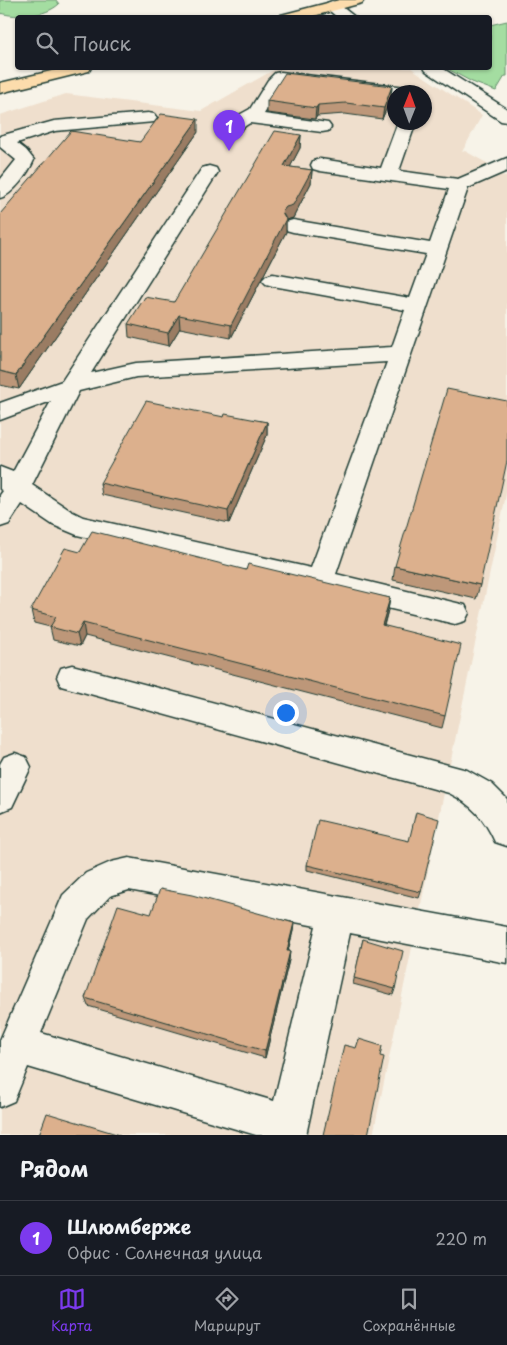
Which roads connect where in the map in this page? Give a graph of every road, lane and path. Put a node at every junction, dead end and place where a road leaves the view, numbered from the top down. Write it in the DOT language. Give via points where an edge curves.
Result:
graph roads {
  1 [pos="344,5"];
  2 [pos="299,15"];
  3 [pos="75,70"];
  4 [pos="435,70"];
  5 [pos="0,88"];
  6 [pos="387,90"];
  7 [pos="246,117"];
  8 [pos="148,118"];
  9 [pos="507,118"];
  10 [pos="322,128"];
  11 [pos="404,130"];
  12 [pos="228,132"];
  13 [pos="1,141"];
  14 [pos="507,164"];
  15 [pos="320,165"];
  16 [pos="209,172"];
  17 [pos="388,175"];
  18 [pos="460,185"];
  19 [pos="0,192"];
  20 [pos="293,226"];
  21 [pos="438,250"];
  22 [pos="272,280"];
  23 [pos="418,306"];
  24 [pos="401,354"];
  25 [pos="71,384"];
  26 [pos="0,412"];
  27 [pos="9,482"];
  28 [pos="0,517"];
  29 [pos="320,581"];
  30 [pos="455,613"];
  31 [pos="72,677"];
  32 [pos="15,767"];
  33 [pos="0,797"];
  34 [pos="507,831"];
  35 [pos="338,914"];
  36 [pos="507,945"];
  37 [pos="18,1045"];
  38 [pos="0,1087"];
  39 [pos="287,1130"];
  1 -- 2 [label="main road"];
  3 -- 5 [label="main road"];
  4 -- 9 [label="street"];
  6 -- 7 [label="street" via="281,77 259,109"];
  7 -- 10 [label="street"];
  7 -- 12 [label="street" via="235,122"];
  8 -- 13 [label="street" via="54,126"];
  11 -- 17 [label="street"];
  13 -- 19 [label="street" via="24,160"];
  14 -- 18 [label="street"];
  15 -- 17 [label="street"];
  16 -- 25 [label="street"];
  17 -- 18 [label="street"];
  18 -- 21 [label="street"];
  20 -- 21 [label="street"];
  21 -- 23 [label="street"];
  22 -- 23 [label="street"];
  23 -- 24 [label="street"];
  24 -- 25 [label="street" via="136,370"];
  24 -- 29 [label="street"];
  25 -- 26 [label="street"];
  25 -- 27 [label="street"];
  27 -- 28 [label="street"];
  27 -- 29 [label="street" via="77,525"];
  29 -- 30 [label="street"];
  31 -- 34 [label="street" via="456,780 477,791 493,805"];
  32 -- 33 [label="street"];
  35 -- 36 [label="street"];
  35 -- 37 [label="street" via="129,874 109,878 90,890 75,907"];
  35 -- 39 [label="street"];
  37 -- 38 [label="street"];
  37 -- 39 [label="street"];
}
